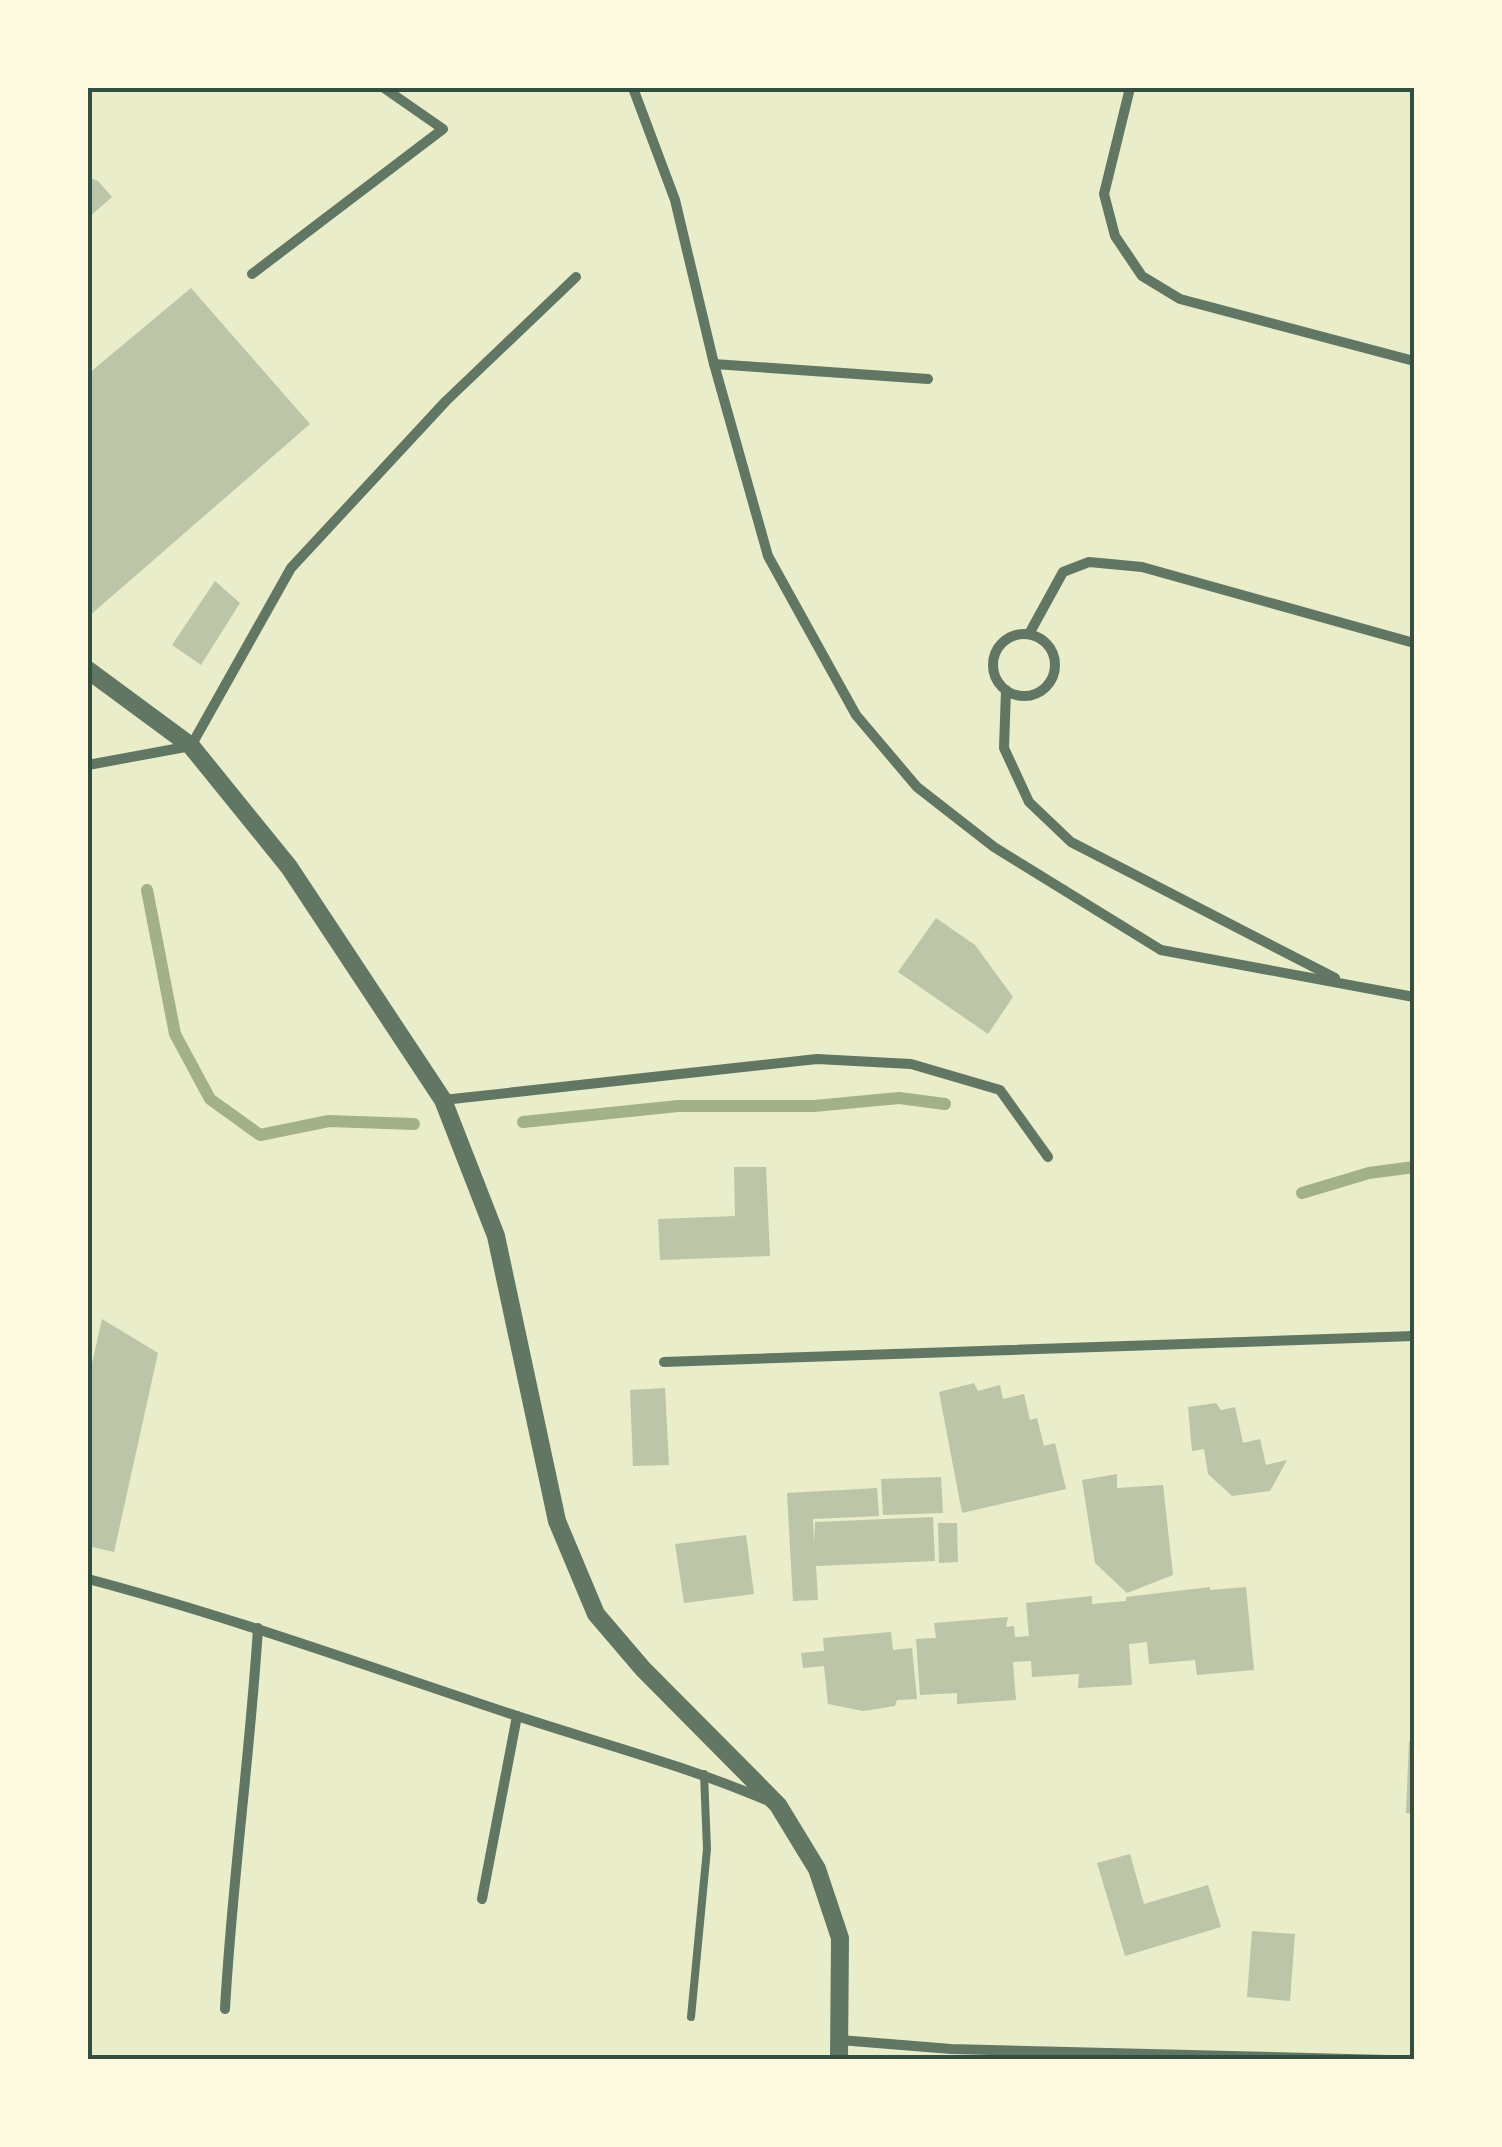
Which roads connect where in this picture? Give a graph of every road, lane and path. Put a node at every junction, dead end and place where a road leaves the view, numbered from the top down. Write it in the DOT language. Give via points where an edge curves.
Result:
graph roads {
  1 [pos="384,88"];
  2 [pos="633,88"];
  3 [pos="1130,88"];
  4 [pos="252,274"];
  5 [pos="576,277"];
  6 [pos="1414,361"];
  7 [pos="714,364"];
  8 [pos="928,379"];
  9 [pos="1029,634"];
  10 [pos="1414,643"];
  11 [pos="88,670"];
  12 [pos="1006,690"];
  13 [pos="191,746"];
  14 [pos="88,766"];
  15 [pos="1344,983"];
  16 [pos="1414,996"];
  17 [pos="443,1100"];
  18 [pos="1048,1156"];
  19 [pos="1414,1336"];
  20 [pos="664,1362"];
  21 [pos="88,1579"];
  22 [pos="258,1628"];
  23 [pos="517,1716"];
  24 [pos="704,1774"];
  25 [pos="778,1805"];
  26 [pos="482,1899"];
  27 [pos="226,2009"];
  28 [pos="692,2017"];
  29 [pos="840,2040"];
  30 [pos="838,2060"];
  31 [pos="1387,2060"];
  1 -- 4 [label="street" via="443,129"];
  2 -- 7 [label="street" via="675,200"];
  3 -- 6 [label="street" via="1104,194 1114,236 1142,276 1180,299"];
  5 -- 13 [label="street" via="446,401 290,568"];
  7 -- 8 [label="street"];
  7 -- 15 [label="street" via="768,556 856,715 917,787 994,847 1162,950"];
  9 -- 10 [label="street" via="1063,572 1089,562 1142,567"];
  9 -- 12 [label="street" via="1016,634 994,652 996,680"];
  9 -- 12 [label="street" via="1052,650 1054,677 1032,696"];
  11 -- 13 [label="street"];
  12 -- 15 [label="street" via="1004,748 1029,802 1071,842"];
  13 -- 14 [label="street"];
  13 -- 17 [label="street" via="290,867"];
  15 -- 16 [label="street"];
  17 -- 18 [label="street" via="817,1059 911,1064 1000,1090"];
  17 -- 25 [label="street" via="496,1236 557,1520 596,1614"];
  19 -- 20 [label="street"];
  21 -- 22 [label="street"];
  22 -- 23 [label="street"];
  22 -- 27 [label="street"];
  23 -- 24 [label="street"];
  23 -- 26 [label="street"];
  24 -- 25 [label="street"];
  24 -- 28 [label="lane" via="707,1848"];
  25 -- 29 [label="street" via="818,1869 840,1938"];
  29 -- 30 [label="street"];
  29 -- 31 [label="street"];
}
